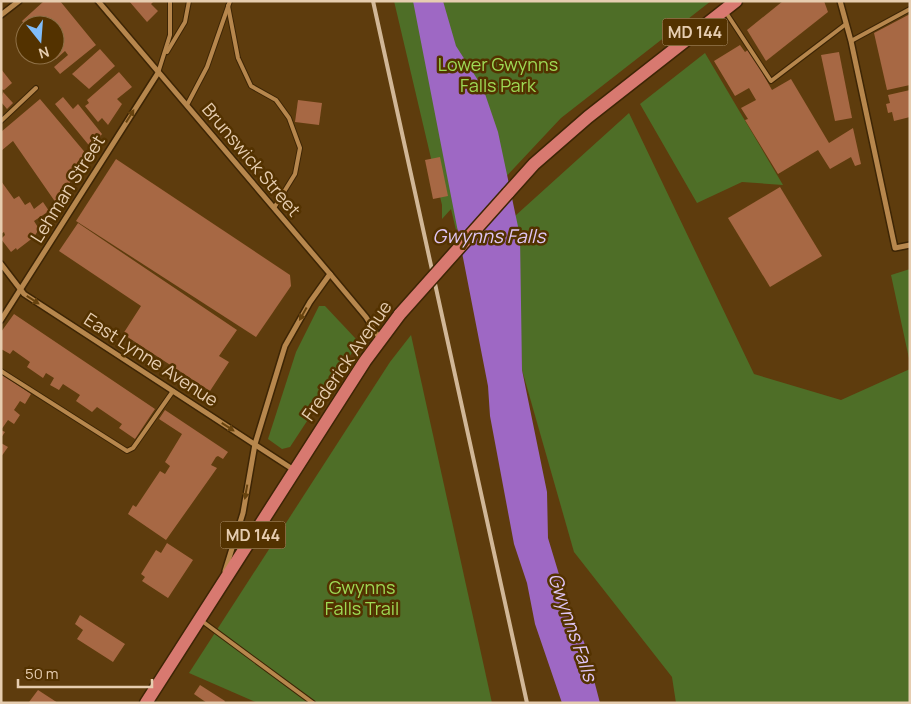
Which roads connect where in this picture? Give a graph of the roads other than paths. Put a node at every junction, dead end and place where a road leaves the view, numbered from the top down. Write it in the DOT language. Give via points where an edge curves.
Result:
graph roads {
  1 [pos="19,1"];
  2 [pos="98,1"];
  3 [pos="170,1"];
  4 [pos="189,1"];
  5 [pos="230,1"];
  6 [pos="736,1"];
  7 [pos="840,1"];
  8 [pos="228,6"];
  9 [pos="724,9"];
  10 [pos="910,9"];
  11 [pos="1,15"];
  12 [pos="846,24"];
  13 [pos="851,41"];
  14 [pos="165,56"];
  15 [pos="158,73"];
  16 [pos="36,88"];
  17 [pos="187,105"];
  18 [pos="1,121"];
  19 [pos="274,208"];
  20 [pos="910,245"];
  21 [pos="1,264"];
  22 [pos="330,274"];
  23 [pos="20,291"];
  24 [pos="1,320"];
  25 [pos="380,339"];
  26 [pos="1,371"];
  27 [pos="173,391"];
  28 [pos="255,444"];
  29 [pos="295,470"];
  30 [pos="220,588"];
  31 [pos="200,619"];
  32 [pos="146,703"];
  33 [pos="313,703"];
  1 -- 11 [label="street"];
  2 -- 15 [label="street, Brunswick Street"];
  3 -- 14 [label="lane" via="170,35"];
  4 -- 14 [label="lane" via="184,22"];
  5 -- 8 [label="lane"];
  6 -- 9 [label="main road, Frederick Avenue / MD 144"];
  7 -- 12 [label="street"];
  8 -- 17 [label="lane" via="207,67"];
  8 -- 19 [label="lane" via="238,58 251,86 276,100 289,118 300,148 295,174"];
  9 -- 12 [label="lane" via="771,81"];
  9 -- 25 [label="main road, Frederick Avenue / MD 144, bridge" via="534,164"];
  10 -- 13 [label="lane"];
  12 -- 13 [label="street"];
  13 -- 20 [label="street" via="895,248"];
  14 -- 15 [label="lane"];
  15 -- 17 [label="street, Brunswick Street"];
  23 -- 15 [label="street, Lehman Street, one-way"];
  16 -- 18 [label="lane"];
  17 -- 19 [label="street, Brunswick Street"];
  19 -- 22 [label="street, Brunswick Street"];
  21 -- 23 [label="street, East Lynne Avenue"];
  22 -- 25 [label="street, Brunswick Street"];
  22 -- 28 [label="street, Frederick Avenue, one-way" via="285,346"];
  23 -- 24 [label="street, Lehman Street"];
  23 -- 27 [label="street, East Lynne Avenue, one-way"];
  25 -- 29 [label="main road, Frederick Avenue / MD 144"];
  26 -- 27 [label="lane" via="127,451 133,448"];
  27 -- 28 [label="street, East Lynne Avenue, one-way"];
  28 -- 29 [label="street, East Lynne Avenue"];
  28 -- 30 [label="street, Frederick Avenue, one-way" via="243,513"];
  29 -- 30 [label="main road, Frederick Avenue / MD 144"];
  30 -- 31 [label="main road, Frederick Avenue / MD 144"];
  31 -- 32 [label="main road, Frederick Avenue / MD 144"];
  31 -- 33 [label="lane"];
}
